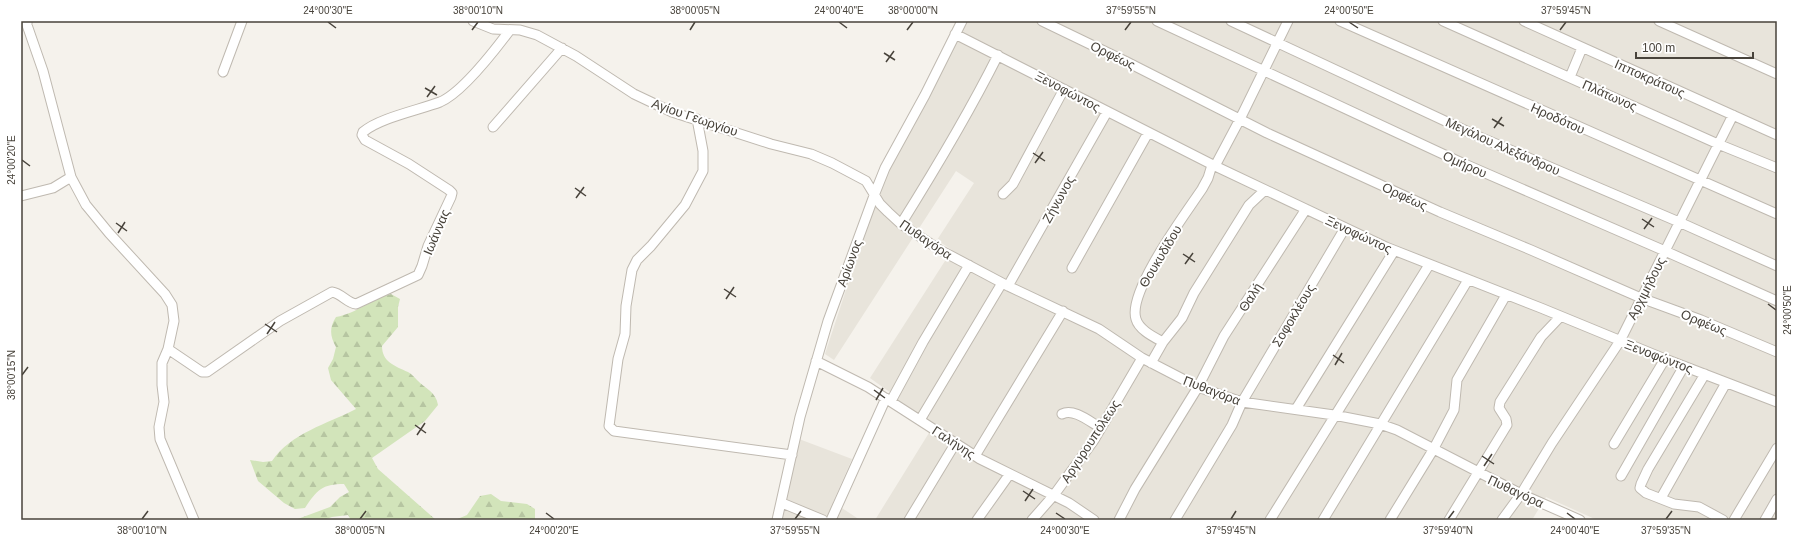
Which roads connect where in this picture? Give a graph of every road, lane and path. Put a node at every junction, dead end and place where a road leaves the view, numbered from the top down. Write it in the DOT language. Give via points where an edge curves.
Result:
graph roads {
  1 [pos="27,21"];
  2 [pos="242,21"];
  3 [pos="473,21"];
  4 [pos="523,21"];
  5 [pos="962,21"];
  6 [pos="1042,21"];
  7 [pos="1157,21"];
  8 [pos="1231,21"];
  9 [pos="1288,21"];
  10 [pos="1340,21"];
  11 [pos="1444,21"];
  12 [pos="1524,21"];
  13 [pos="1659,21"];
  14 [pos="510,30"];
  15 [pos="520,30"];
  16 [pos="955,34"];
  17 [pos="1276,43"];
  18 [pos="562,48"];
  19 [pos="1582,48"];
  20 [pos="998,55"];
  21 [pos="1263,71"];
  22 [pos="223,72"];
  23 [pos="1777,74"];
  24 [pos="1570,77"];
  25 [pos="1064,89"];
  26 [pos="1107,112"];
  27 [pos="1733,115"];
  28 [pos="697,119"];
  29 [pos="1240,119"];
  30 [pos="493,128"];
  31 [pos="1148,133"];
  32 [pos="1777,135"];
  33 [pos="1718,144"];
  34 [pos="1213,165"];
  35 [pos="1777,168"];
  36 [pos="71,177"];
  37 [pos="1700,181"];
  38 [pos="1265,190"];
  39 [pos="875,193"];
  40 [pos="1003,194"];
  41 [pos="21,196"];
  42 [pos="1306,209"];
  43 [pos="1777,214"];
  44 [pos="1679,222"];
  45 [pos="901,224"];
  46 [pos="1345,228"];
  47 [pos="1394,250"];
  48 [pos="1665,250"];
  49 [pos="969,265"];
  50 [pos="1429,265"];
  51 [pos="1777,266"];
  52 [pos="1072,268"];
  53 [pos="1468,280"];
  54 [pos="1005,284"];
  55 [pos="1506,294"];
  56 [pos="1641,298"];
  57 [pos="1777,301"];
  58 [pos="1063,311"];
  59 [pos="1560,317"];
  60 [pos="1620,341"];
  61 [pos="1163,342"];
  62 [pos="168,349"];
  63 [pos="1777,352"];
  64 [pos="1142,358"];
  65 [pos="1665,359"];
  66 [pos="816,361"];
  67 [pos="1151,363"];
  68 [pos="1684,366"];
  69 [pos="1705,374"];
  70 [pos="1726,383"];
  71 [pos="1198,387"];
  72 [pos="888,400"];
  73 [pos="1242,402"];
  74 [pos="1777,402"];
  75 [pos="1296,409"];
  76 [pos="1062,414"];
  77 [pos="1334,415"];
  78 [pos="920,420"];
  79 [pos="1380,424"];
  80 [pos="1101,428"];
  81 [pos="955,444"];
  82 [pos="1614,444"];
  83 [pos="1777,448"];
  84 [pos="1433,450"];
  85 [pos="792,455"];
  86 [pos="975,456"];
  87 [pos="1478,473"];
  88 [pos="1009,475"];
  89 [pos="1621,476"];
  90 [pos="1521,494"];
  91 [pos="1054,495"];
  92 [pos="1661,498"];
  93 [pos="1777,499"];
  94 [pos="782,503"];
  95 [pos="194,520"];
  96 [pos="777,520"];
  97 [pos="823,520"];
  98 [pos="831,520"];
  99 [pos="909,520"];
  100 [pos="976,520"];
  101 [pos="1032,520"];
  102 [pos="1092,520"];
  103 [pos="1119,520"];
  104 [pos="1174,520"];
  105 [pos="1270,520"];
  106 [pos="1322,520"];
  107 [pos="1390,520"];
  108 [pos="1449,520"];
  109 [pos="1502,520"];
  110 [pos="1580,520"];
  111 [pos="1723,520"];
  112 [pos="1734,520"];
  113 [pos="1765,520"];
  1 -- 36 [label="street"];
  2 -- 22 [label="street"];
  3 -- 14 [label="street, Αγίου Γεωργίου" via="493,29"];
  4 -- 15 [label="street"];
  5 -- 16 [label="street, Αρίωνος"];
  6 -- 29 [label="street, Ορφέως"];
  7 -- 21 [label="street, Ομήρου"];
  8 -- 17 [label="street, Μεγάλου Αλεξάνδρου"];
  9 -- 17 [label="street, Θουκυδίδου"];
  10 -- 37 [label="street, Ηροδότου"];
  11 -- 24 [label="street, Πλάτωνος"];
  12 -- 19 [label="street, Ιπποκράτους"];
  13 -- 23 [label="street"];
  14 -- 15 [label="street, Αγίου Γεωργίου"];
  14 -- 62 [label="street, Ιωάννας" via="496,50 456,93 441,102 382,122 363,132 365,140 409,164 452,193 418,275 356,304 332,292 280,321 207,372 202,372"];
  15 -- 18 [label="street, Αγίου Γεωργίου" via="537,35"];
  16 -- 20 [label="street, Ξενοφώντος"];
  16 -- 39 [label="street, Αρίωνος" via="885,168"];
  17 -- 21 [label="street, Θουκυδίδου"];
  17 -- 44 [label="street, Μεγάλου Αλεξάνδρου" via="1475,135"];
  18 -- 28 [label="street, Αγίου Γεωργίου" via="634,94 672,112"];
  18 -- 30 [label="street"];
  19 -- 24 [label="street"];
  19 -- 27 [label="street, Ιπποκράτους"];
  20 -- 25 [label="street, Ξενοφώντος"];
  20 -- 45 [label="street" via="951,144"];
  21 -- 29 [label="street, Θουκυδίδου"];
  21 -- 48 [label="street, Ομήρου" via="1460,162"];
  24 -- 33 [label="street, Πλάτωνος"];
  25 -- 26 [label="street, Ξενοφώντος"];
  25 -- 40 [label="street" via="1013,184"];
  26 -- 31 [label="street, Ξενοφώντος"];
  26 -- 54 [label="street, Ζήνωνος"];
  27 -- 32 [label="street, Ιπποκράτους"];
  27 -- 33 [label="street, Αρχιμήδους"];
  28 -- 39 [label="street, Αγίου Γεωργίου" via="832,162 862,178"];
  28 -- 85 [label="street" via="703,151 703,171 685,205 637,260 632,270 626,306 625,334 618,359 609,426 614,431"];
  29 -- 34 [label="street, Θουκυδίδου"];
  29 -- 56 [label="street, Ορφέως" via="1432,209"];
  31 -- 34 [label="street, Ξενοφώντος"];
  31 -- 52 [label="street"];
  33 -- 35 [label="street, Πλάτωνος"];
  33 -- 37 [label="street, Αρχιμήδους"];
  34 -- 38 [label="street, Ξενοφώντος"];
  34 -- 61 [label="street, Θουκυδίδου" via="1202,189 1140,288 1135,316 1138,324"];
  36 -- 41 [label="street" via="53,188"];
  36 -- 62 [label="street" via="86,205 172,305 174,321"];
  37 -- 43 [label="street, Ηροδότου"];
  37 -- 44 [label="street, Αρχιμήδους"];
  38 -- 42 [label="street, Ξενοφώντος"];
  38 -- 61 [label="street" via="1249,205 1194,293 1181,319"];
  39 -- 45 [label="street, Πυθαγόρα" via="880,204"];
  39 -- 66 [label="street, Αρίωνος"];
  42 -- 46 [label="street, Ξενοφώντος"];
  42 -- 71 [label="street, Θαλή" via="1224,336"];
  44 -- 48 [label="street, Αρχιμήδους"];
  44 -- 51 [label="street, Μεγάλου Αλεξάνδρου"];
  45 -- 49 [label="street, Πυθαγόρα" via="940,250"];
  46 -- 47 [label="street, Ξενοφώντος"];
  46 -- 73 [label="street, Σοφοκλέους"];
  47 -- 50 [label="street, Ξενοφώντος"];
  47 -- 75 [label="street"];
  48 -- 56 [label="street, Αρχιμήδους"];
  48 -- 57 [label="street, Ομήρου"];
  49 -- 54 [label="street, Πυθαγόρα"];
  49 -- 72 [label="street"];
  50 -- 53 [label="street, Ξενοφώντος"];
  50 -- 77 [label="street"];
  53 -- 55 [label="street, Ξενοφώντος"];
  53 -- 79 [label="street"];
  54 -- 58 [label="street, Πυθαγόρα"];
  54 -- 78 [label="street, Ζήνωνος"];
  55 -- 59 [label="street, Ξενοφώντος"];
  55 -- 84 [label="street" via="1457,379 1454,408"];
  56 -- 60 [label="street, Αρχιμήδους"];
  56 -- 63 [label="street, Ορφέως"];
  58 -- 64 [label="street, Πυθαγόρα" via="1099,329"];
  58 -- 86 [label="street"];
  59 -- 60 [label="street, Ξενοφώντος"];
  59 -- 87 [label="street" via="1541,337 1500,402 1499,408 1507,425"];
  60 -- 65 [label="street, Ξενοφώντος"];
  60 -- 90 [label="street, Αρχιμήδους" via="1552,442"];
  61 -- 67 [label="street"];
  62 -- 95 [label="street" via="162,363 164,402 159,427 160,439"];
  64 -- 67 [label="street, Πυθαγόρα"];
  64 -- 80 [label="street, Αργυρουπόλεως"];
  65 -- 68 [label="street, Ξενοφώντος"];
  65 -- 82 [label="street"];
  66 -- 72 [label="street, Γαλήνης"];
  66 -- 85 [label="street, Αρίωνος"];
  67 -- 71 [label="street, Πυθαγόρα"];
  68 -- 69 [label="street, Ξενοφώντος"];
  68 -- 89 [label="street"];
  69 -- 70 [label="street, Ξενοφώντος"];
  69 -- 92 [label="street" via="1641,484 1640,488 1646,493"];
  70 -- 74 [label="street, Ξενοφώντος"];
  70 -- 92 [label="street"];
  71 -- 73 [label="street, Πυθαγόρα"];
  71 -- 103 [label="street, Θαλή" via="1135,489"];
  72 -- 78 [label="street, Γαλήνης"];
  72 -- 98 [label="street"];
  73 -- 75 [label="street, Πυθαγόρα"];
  73 -- 104 [label="street, Σοφοκλέους" via="1232,425"];
  75 -- 77 [label="street, Πυθαγόρα"];
  76 -- 80 [label="street" via="1076,414"];
  77 -- 79 [label="street, Πυθαγόρα"];
  77 -- 105 [label="street"];
  78 -- 81 [label="street, Γαλήνης"];
  79 -- 84 [label="street, Πυθαγόρα" via="1397,430"];
  79 -- 106 [label="street"];
  80 -- 91 [label="street, Αργυρουπόλεως"];
  81 -- 86 [label="street, Γαλήνης"];
  81 -- 99 [label="street"];
  83 -- 112 [label="street"];
  84 -- 87 [label="street, Πυθαγόρα"];
  84 -- 107 [label="street"];
  85 -- 94 [label="street, Αρίωνος"];
  86 -- 88 [label="street, Γαλήνης"];
  87 -- 90 [label="street, Πυθαγόρα"];
  87 -- 108 [label="street"];
  88 -- 91 [label="street, Γαλήνης"];
  88 -- 100 [label="street"];
  90 -- 109 [label="street, Αρχιμήδους"];
  90 -- 110 [label="street, Πυθαγόρα"];
  91 -- 101 [label="street, Αργυρουπόλεως"];
  91 -- 102 [label="street, Γαλήνης"];
  92 -- 111 [label="street" via="1676,504 1699,507"];
  93 -- 113 [label="street"];
  94 -- 96 [label="street, Αρίωνος"];
  94 -- 97 [label="street"];
}
